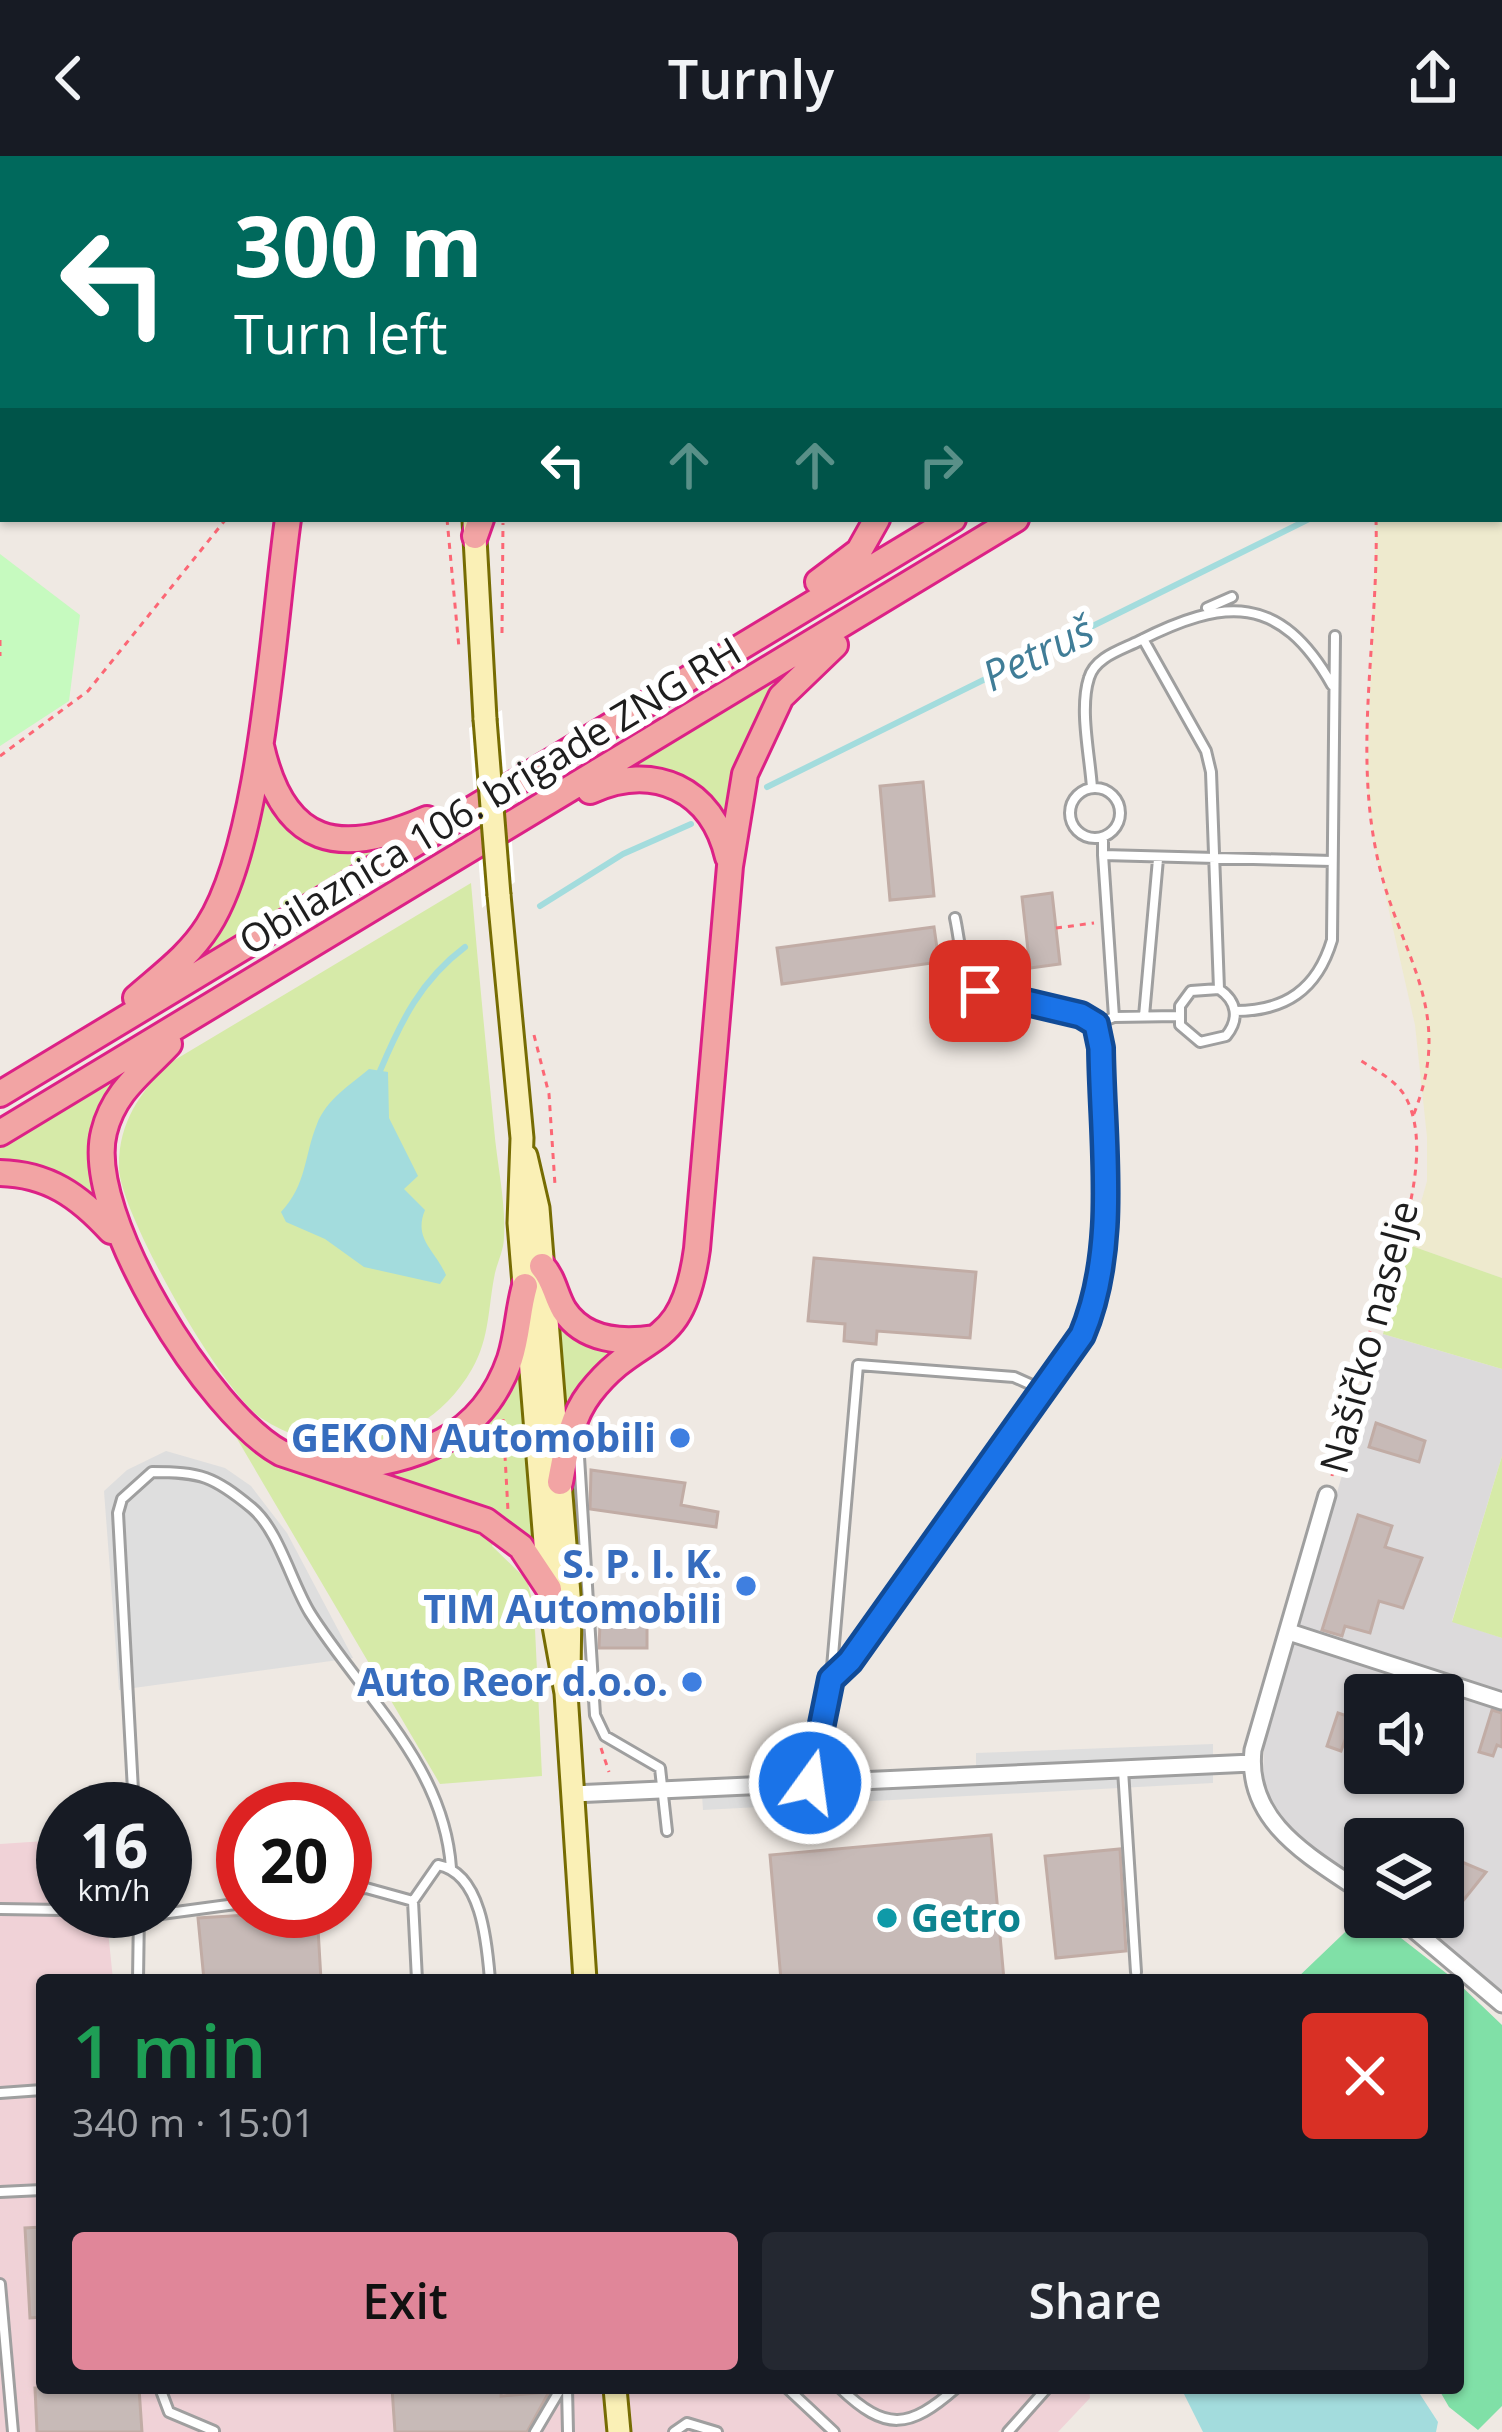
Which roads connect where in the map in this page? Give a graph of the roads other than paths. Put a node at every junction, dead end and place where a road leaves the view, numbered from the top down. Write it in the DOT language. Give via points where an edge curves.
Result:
graph roads {
  1 [pos="288,522"];
  2 [pos="875,522"];
  3 [pos="947,522"];
  4 [pos="1011,522"];
  5 [pos="477,525"];
  6 [pos="1232,597"];
  7 [pos="859,617"];
  8 [pos="1184,618"];
  9 [pos="775,626"];
  10 [pos="1335,636"];
  11 [pos="1143,639"];
  12 [pos="1334,689"];
  13 [pos="259,736"];
  14 [pos="1092,788"];
  15 [pos="543,807"];
  16 [pos="470,810"];
  17 [pos="1103,837"];
  18 [pos="1103,855"];
  19 [pos="1158,859"];
  20 [pos="1332,861"];
  21 [pos="1215,862"];
  22 [pos="730,866"];
  23 [pos="955,918"];
  24 [pos="1219,989"];
  25 [pos="1235,1011"];
  26 [pos="1144,1016"];
  27 [pos="1178,1016"];
  28 [pos="1114,1017"];
  29 [pos="190,1019"];
  30 [pos="1096,1024"];
  31 [pos="103,1032"];
  32 [pos="0,1094"];
  33 [pos="0,1133"];
  34 [pos="522,1138"];
  35 [pos="0,1173"];
  36 [pos="122,1243"];
  37 [pos="542,1266"];
  38 [pos="525,1286"];
  39 [pos="658,1337"];
  40 [pos="1043,1390"];
  41 [pos="579,1457"];
  42 [pos="335,1470"];
  43 [pos="560,1482"];
  44 [pos="1327,1495"];
  45 [pos="549,1589"];
  46 [pos="1289,1632"];
  47 [pos="831,1679"];
  48 [pos="566,1693"];
  49 [pos="1502,1701"];
  50 [pos="1252,1763"];
  51 [pos="1123,1769"];
  52 [pos="133,1782"];
  53 [pos="810,1783"];
  54 [pos="665,1790"];
  55 [pos="572,1794"];
  56 [pos="668,1831"];
  57 [pos="451,1868"];
  58 [pos="1344,1878"];
  59 [pos="372,1890"];
  60 [pos="413,1900"];
  61 [pos="0,1909"];
  62 [pos="36,1910"];
  63 [pos="139,1938"];
  64 [pos="1426,1938"];
  65 [pos="1136,1972"];
  66 [pos="138,1974"];
  67 [pos="417,1974"];
  68 [pos="489,1974"];
  69 [pos="585,1974"];
  70 [pos="1499,1995"];
  71 [pos="36,2090"];
  72 [pos="0,2093"];
  73 [pos="36,2190"];
  74 [pos="0,2192"];
  75 [pos="0,2284"];
  76 [pos="160,2394"];
  77 [pos="560,2394"];
  78 [pos="565,2394"];
  79 [pos="616,2394"];
  80 [pos="793,2394"];
  81 [pos="845,2394"];
  82 [pos="949,2394"];
  83 [pos="1042,2394"];
  84 [pos="14,2432"];
  85 [pos="198,2432"];
  86 [pos="215,2432"];
  87 [pos="535,2432"];
  88 [pos="568,2432"];
  89 [pos="619,2432"];
  90 [pos="674,2432"];
  91 [pos="717,2432"];
  92 [pos="834,2432"];
  93 [pos="1008,2432"];
  1 -- 13 [label="highway"];
  2 -- 9 [label="highway" via="860,550"];
  3 -- 9 [label="highway, Obilaznica 106. brigade ZNG RH"];
  4 -- 7 [label="highway, Obilaznica 106. brigade ZNG RH"];
  5 -- 34 [label="main road, bridge" via="485,719"];
  6 -- 8 [label="lane"];
  7 -- 15 [label="highway, Obilaznica 106. brigade ZNG RH"];
  7 -- 22 [label="highway" via="767,719 745,774"];
  8 -- 11 [label="lane"];
  8 -- 12 [label="lane" via="1233,610 1277,623 1318,661"];
  9 -- 16 [label="highway, Obilaznica 106. brigade ZNG RH"];
  10 -- 12 [label="lane"];
  11 -- 14 [label="lane" via="1098,661 1089,677"];
  11 -- 21 [label="lane" via="1206,751"];
  12 -- 20 [label="lane"];
  13 -- 16 [label="highway" via="286,809 333,839 373,841"];
  13 -- 31 [label="highway" via="238,854 220,905 190,950"];
  14 -- 17 [label="lane" via="1114,797 1120,812"];
  14 -- 17 [label="lane" via="1073,802 1071,819 1086,837"];
  15 -- 22 [label="highway" via="608,783 660,780 707,807"];
  15 -- 29 [label="highway, Obilaznica 106. brigade ZNG RH"];
  16 -- 31 [label="highway, Obilaznica 106. brigade ZNG RH"];
  17 -- 18 [label="lane"];
  18 -- 19 [label="lane"];
  18 -- 28 [label="lane"];
  19 -- 21 [label="lane"];
  19 -- 26 [label="lane"];
  20 -- 21 [label="lane"];
  20 -- 25 [label="lane" via="1326,959 1292,1002"];
  21 -- 24 [label="lane"];
  22 -- 39 [label="highway" via="693,1279 682,1310"];
  23 -- 30 [label="lane" via="968,978 980,991"];
  24 -- 25 [label="lane"];
  24 -- 27 [label="lane" via="1191,991"];
  25 -- 27 [label="lane" via="1232,1029 1209,1043 1185,1033"];
  26 -- 27 [label="lane"];
  26 -- 28 [label="lane"];
  28 -- 30 [label="lane"];
  29 -- 33 [label="highway, Obilaznica 106. brigade ZNG RH"];
  29 -- 36 [label="highway" via="122,1090 104,1133 101,1178"];
  30 -- 40 [label="lane" via="1103,1263 1082,1335"];
  31 -- 32 [label="highway, Obilaznica 106. brigade ZNG RH"];
  34 -- 37 [label="main road"];
  34 -- 38 [label="main road"];
  35 -- 36 [label="highway" via="65,1190"];
  36 -- 42 [label="highway" via="200,1374 242,1426 281,1453"];
  37 -- 39 [label="highway" via="586,1330 614,1340"];
  37 -- 43 [label="main road"];
  38 -- 42 [label="highway" via="508,1365 476,1416 448,1441 404,1460"];
  38 -- 45 [label="main road"];
  39 -- 43 [label="highway" via="584,1402"];
  40 -- 47 [label="lane"];
  40 -- 47 [label="lane" via="1014,1377 858,1364"];
  41 -- 54 [label="lane" via="599,1728 654,1762"];
  42 -- 45 [label="highway" via="486,1521 521,1547"];
  43 -- 48 [label="main road" via="572,1642"];
  44 -- 46 [label="street, Našičko naselje"];
  45 -- 48 [label="main road"];
  46 -- 49 [label="street"];
  46 -- 50 [label="street, Našičko naselje"];
  47 -- 53 [label="lane"];
  48 -- 55 [label="main road"];
  50 -- 51 [label="street"];
  50 -- 58 [label="street" via="1259,1800 1275,1826"];
  51 -- 53 [label="street"];
  51 -- 65 [label="lane"];
  52 -- 57 [label="lane" via="118,1513 152,1472 200,1472 257,1511 310,1613 421,1764 448,1825"];
  53 -- 54 [label="street"];
  54 -- 55 [label="street"];
  54 -- 56 [label="lane"];
  55 -- 69 [label="main road"];
  57 -- 60 [label="lane" via="438,1865"];
  57 -- 68 [label="lane" via="481,1916"];
  59 -- 60 [label="lane"];
  60 -- 67 [label="lane"];
  61 -- 62 [label="lane"];
  63 -- 66 [label="lane"];
  64 -- 70 [label="street"];
  71 -- 72 [label="lane"];
  73 -- 74 [label="lane"];
  75 -- 84 [label="lane"];
  76 -- 86 [label="lane" via="174,2415"];
  77 -- 87 [label="lane"];
  78 -- 88 [label="lane"];
  79 -- 89 [label="main road"];
  80 -- 92 [label="lane"];
  81 -- 82 [label="lane" via="885,2425 914,2424"];
  83 -- 93 [label="lane"];
  85 -- 86 [label="lane"];
  90 -- 91 [label="lane" via="687,2422"];
}
